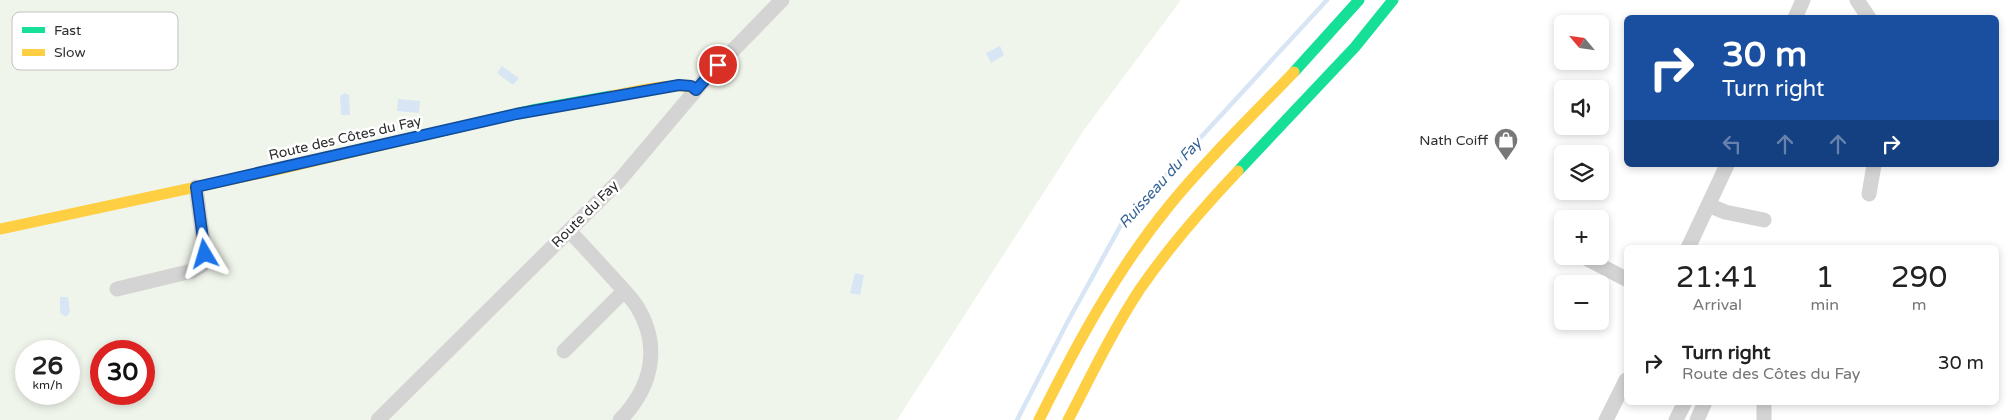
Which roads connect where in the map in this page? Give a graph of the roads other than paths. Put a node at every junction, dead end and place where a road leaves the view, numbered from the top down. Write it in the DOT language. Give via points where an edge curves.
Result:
graph roads {
  1 [pos="782,0"];
  2 [pos="1360,0"];
  3 [pos="1393,0"];
  4 [pos="1803,0"];
  5 [pos="1857,0"];
  6 [pos="1796,15"];
  7 [pos="1867,15"];
  8 [pos="696,90"];
  9 [pos="1726,167"];
  10 [pos="1874,167"];
  11 [pos="196,187"];
  12 [pos="1869,194"];
  13 [pos="1708,204"];
  14 [pos="1764,220"];
  15 [pos="0,230"];
  16 [pos="569,231"];
  17 [pos="1689,245"];
  18 [pos="1599,265"];
  19 [pos="1624,278"];
  20 [pos="118,289"];
  21 [pos="624,291"];
  22 [pos="564,351"];
  23 [pos="1624,384"];
  24 [pos="1684,405"];
  25 [pos="1704,405"];
  26 [pos="1764,405"];
  27 [pos="378,420"];
  28 [pos="620,420"];
  29 [pos="1039,420"];
  30 [pos="1068,420"];
  31 [pos="1606,420"];
  32 [pos="1676,420"];
  33 [pos="1697,420"];
  34 [pos="1764,420"];
  1 -- 8 [label="street, Route du Fay"];
  2 -- 29 [label="main road" via="1196,175 1147,234 1085,330"];
  3 -- 30 [label="main road" via="1167,252 1118,324"];
  4 -- 6 [label="street"];
  5 -- 7 [label="street"];
  8 -- 11 [label="main road, Route des Côtes du Fay" via="679,85 532,110"];
  8 -- 16 [label="street, Route du Fay" via="619,180"];
  9 -- 13 [label="street"];
  10 -- 12 [label="street"];
  11 -- 15 [label="main road, Route des Côtes du Fay"];
  11 -- 20 [label="street" via="205,254 202,265 192,271"];
  13 -- 14 [label="street" via="1725,212"];
  13 -- 17 [label="street"];
  16 -- 21 [label="street"];
  16 -- 27 [label="street, Route du Fay"];
  18 -- 19 [label="street"];
  21 -- 22 [label="street"];
  21 -- 28 [label="street" via="646,324 651,352 643,388 631,409"];
  23 -- 31 [label="street"];
  24 -- 32 [label="street"];
  25 -- 33 [label="street"];
  26 -- 34 [label="street"];
}
